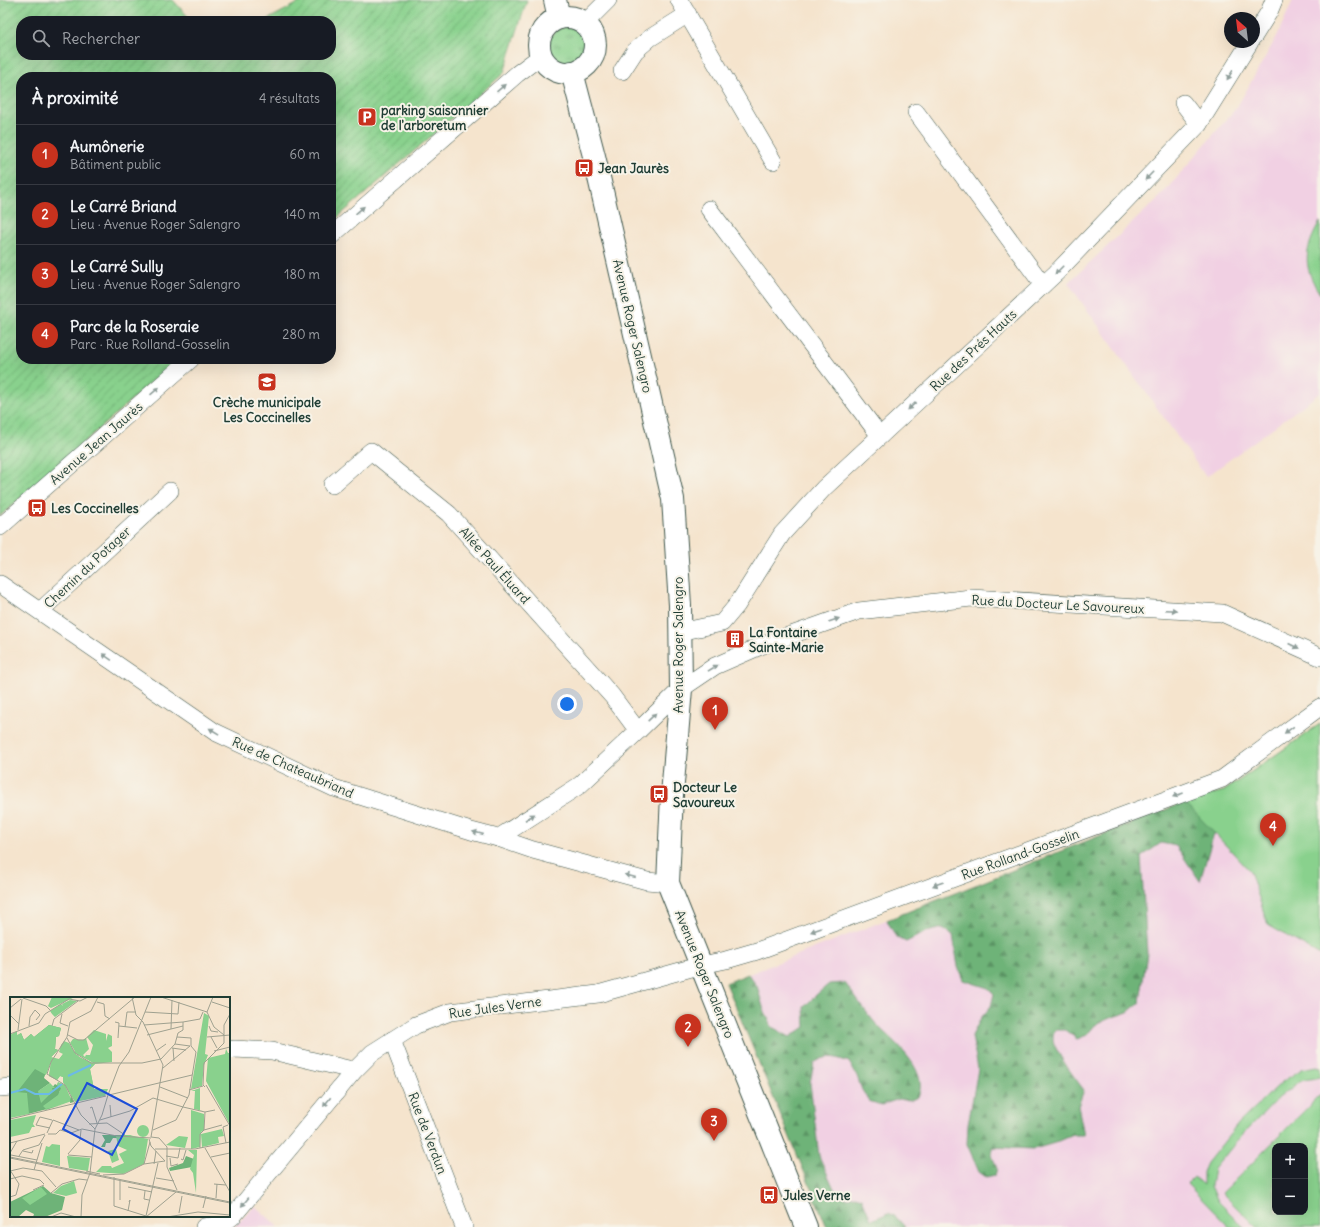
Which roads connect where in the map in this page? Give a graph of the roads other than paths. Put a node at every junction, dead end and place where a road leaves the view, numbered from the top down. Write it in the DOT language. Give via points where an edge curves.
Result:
graph roads {
  1 [pos="608,0"];
  2 [pos="1274,0"];
  3 [pos="683,7"];
  4 [pos="557,9"];
  5 [pos="584,24"];
  6 [pos="1260,26"];
  7 [pos="1246,48"];
  8 [pos="541,56"];
  9 [pos="622,71"];
  10 [pos="572,72"];
  11 [pos="1183,103"];
  12 [pos="916,112"];
  13 [pos="1199,124"];
  14 [pos="772,161"];
  15 [pos="709,209"];
  16 [pos="336,232"];
  17 [pos="1043,285"];
  18 [pos="185,364"];
  19 [pos="880,436"];
  20 [pos="332,485"];
  21 [pos="170,491"];
  22 [pos="0,528"];
  23 [pos="0,584"];
  24 [pos="40,611"];
  25 [pos="680,632"];
  26 [pos="1320,657"];
  27 [pos="681,689"];
  28 [pos="1320,707"];
  29 [pos="638,731"];
  30 [pos="498,838"];
  31 [pos="668,883"];
  32 [pos="702,965"];
  33 [pos="392,1040"];
  34 [pos="230,1050"];
  35 [pos="353,1072"];
  36 [pos="10,1087"];
  37 [pos="0,1088"];
  38 [pos="204,1227"];
  39 [pos="464,1227"];
  40 [pos="806,1227"];
  1 -- 5 [label="street"];
  2 -- 6 [label="street"];
  3 -- 9 [label="street" via="635,52"];
  3 -- 14 [label="street"];
  4 -- 5 [label="main road"];
  4 -- 8 [label="main road" via="550,24 542,33 539,45"];
  5 -- 10 [label="main road" via="592,32 593,53 582,69"];
  7 -- 13 [label="street, Rue des Prés Hauts, one-way"];
  8 -- 10 [label="main road" via="548,66 561,72"];
  16 -- 8 [label="street, one-way" via="511,79"];
  10 -- 25 [label="main road, Avenue Roger Salengro" via="594,156 673,499"];
  11 -- 13 [label="street"];
  12 -- 17 [label="street"];
  13 -- 17 [label="street, Rue des Prés Hauts, one-way"];
  15 -- 19 [label="street"];
  17 -- 19 [label="street, Rue des Prés Hauts, one-way"];
  22 -- 18 [label="street, Avenue Jean Jaurès, one-way"];
  19 -- 25 [label="street, Rue des Prés Hauts" via="824,488 782,534 737,605 722,623"];
  20 -- 29 [label="street, Allée Paul Éluard" via="371,451 449,514 612,696"];
  21 -- 24 [label="street, Chemin du Potager"];
  23 -- 24 [label="street, Rue de Chateaubriand"];
  30 -- 24 [label="street, Rue de Chateaubriand, one-way" via="334,788 215,732"];
  25 -- 27 [label="main road, Avenue Roger Salengro"];
  27 -- 26 [label="street, Rue du Docteur Le Savoureux, one-way" via="715,666 758,647 859,611 971,598 1222,613"];
  29 -- 27 [label="street, Rue du Docteur Le Savoureux, one-way"];
  27 -- 31 [label="main road, Avenue Roger Salengro"];
  28 -- 32 [label="street, Rue Rolland-Gosselin, one-way" via="1222,779 757,952"];
  30 -- 29 [label="street, Rue du Docteur Le Savoureux, one-way" via="580,785"];
  31 -- 30 [label="street, Rue de Chateaubriand, one-way" via="647,881"];
  31 -- 32 [label="main road, Avenue Roger Salengro"];
  32 -- 33 [label="street, Rue Jules Verne" via="598,994 450,1012 416,1025"];
  32 -- 40 [label="main road, Avenue Roger Salengro"];
  33 -- 35 [label="street, Rue Jules Verne" via="372,1053"];
  33 -- 39 [label="street, Rue de Verdun"];
  34 -- 35 [label="street" via="272,1051"];
  35 -- 38 [label="street, Rue Jules Verne, one-way" via="233,1216 223,1224"];
  36 -- 37 [label="street"];
}
